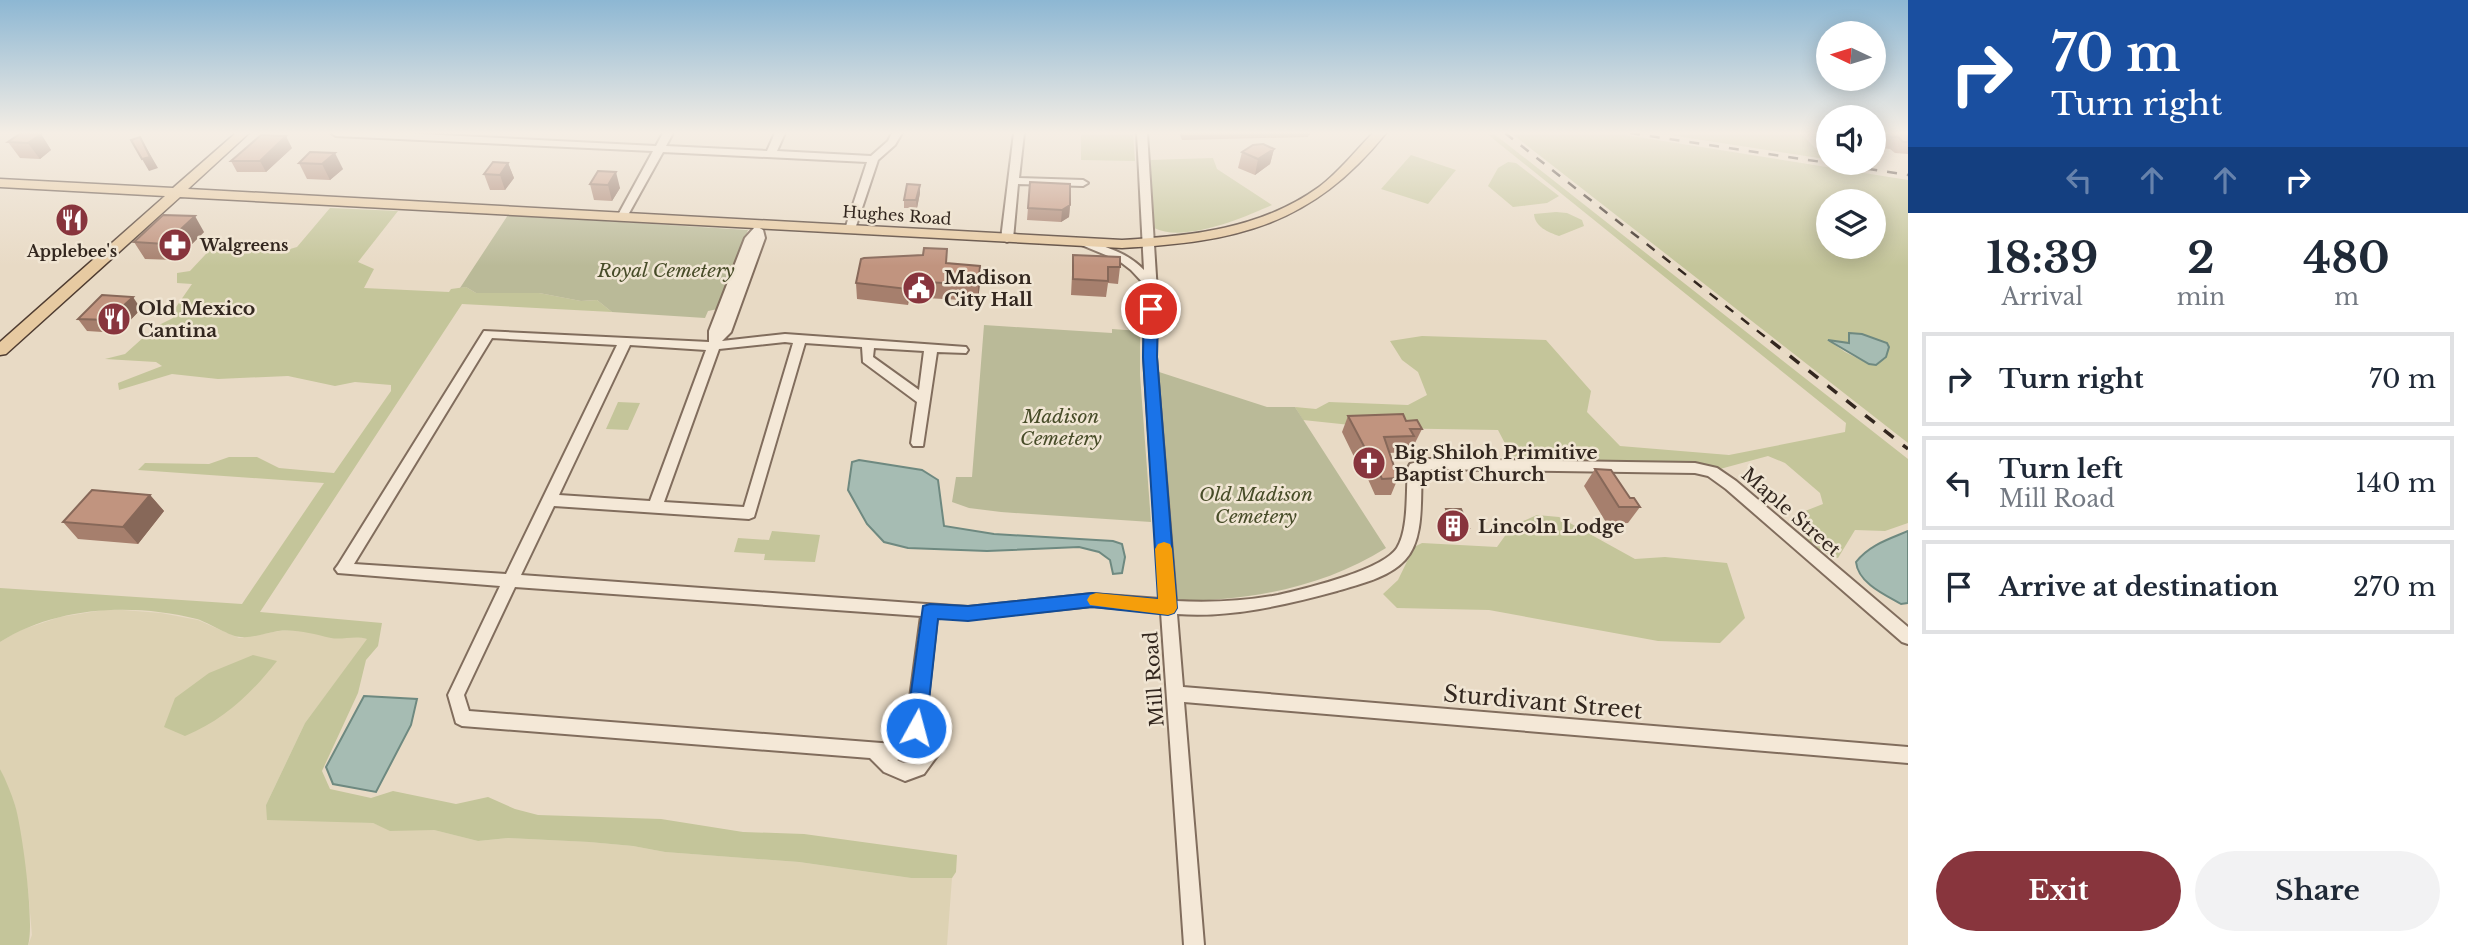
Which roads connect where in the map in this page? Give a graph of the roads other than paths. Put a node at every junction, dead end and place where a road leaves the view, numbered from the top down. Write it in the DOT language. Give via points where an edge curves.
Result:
graph roads {
  1 [pos="193,177"];
  2 [pos="645,177"];
  3 [pos="867,177"];
  4 [pos="1013,177"];
  5 [pos="1144,177"];
  6 [pos="1336,177"];
  7 [pos="1013,181"];
  8 [pos="0,183"];
  9 [pos="1083,183"];
  10 [pos="177,191"];
  11 [pos="623,215"];
  12 [pos="759,227"];
  13 [pos="850,229"];
  14 [pos="1007,239"];
  15 [pos="1148,243"];
  16 [pos="1085,244"];
  17 [pos="1150,285"];
  18 [pos="800,340"];
  19 [pos="625,342"];
  20 [pos="716,342"];
  21 [pos="868,344"];
  22 [pos="931,348"];
  23 [pos="0,350"];
  24 [pos="962,350"];
  25 [pos="924,400"];
  26 [pos="918,443"];
  27 [pos="551,500"];
  28 [pos="655,506"];
  29 [pos="512,582"];
  30 [pos="1168,608"];
  31 [pos="930,611"];
  32 [pos="1908,637"];
  33 [pos="1174,694"];
  34 [pos="916,728"];
  35 [pos="876,752"];
  36 [pos="1908,755"];
  37 [pos="1194,945"];
  1 -- 10 [label="main road"];
  2 -- 11 [label="street"];
  3 -- 13 [label="street"];
  4 -- 7 [label="street"];
  5 -- 15 [label="street, Mill Road"];
  6 -- 15 [label="main road, Hughes Road" via="1282,214 1212,235"];
  7 -- 9 [label="street"];
  7 -- 14 [label="street"];
  8 -- 10 [label="main road, Hughes Road"];
  10 -- 11 [label="main road, Hughes Road"];
  10 -- 23 [label="main road"];
  11 -- 12 [label="main road, Hughes Road"];
  12 -- 13 [label="main road, Hughes Road"];
  12 -- 20 [label="street" via="760,238 734,293 725,332"];
  13 -- 14 [label="main road, Hughes Road"];
  14 -- 16 [label="main road, Hughes Road"];
  15 -- 16 [label="main road, Hughes Road"];
  15 -- 17 [label="street, Mill Road"];
  16 -- 17 [label="street" via="1124,257"];
  17 -- 30 [label="street, Mill Road" via="1150,357"];
  18 -- 20 [label="street"];
  18 -- 21 [label="street"];
  18 -- 28 [label="street" via="749,513"];
  19 -- 20 [label="street"];
  19 -- 27 [label="street"];
  19 -- 29 [label="street" via="488,334 343,569"];
  20 -- 28 [label="street"];
  21 -- 22 [label="street"];
  21 -- 25 [label="street" via="867,359"];
  22 -- 24 [label="street"];
  22 -- 25 [label="street"];
  25 -- 26 [label="street"];
  27 -- 28 [label="street"];
  27 -- 29 [label="street"];
  29 -- 31 [label="street"];
  29 -- 35 [label="street" via="456,695 462,718"];
  30 -- 31 [label="street" via="1092,600 968,614"];
  30 -- 32 [label="street, Maple Street" via="1278,601 1383,568 1401,555 1408,541 1415,468 1427,464 1695,468 1713,472 1731,485"];
  30 -- 33 [label="street, Mill Road"];
  31 -- 34 [label="street"];
  33 -- 36 [label="street, Sturdivant Street"];
  33 -- 37 [label="street, Mill Road"];
  34 -- 35 [label="street" via="912,740 897,752"];
  34 -- 35 [label="street" via="925,735 931,752 915,772 891,768"];
}
